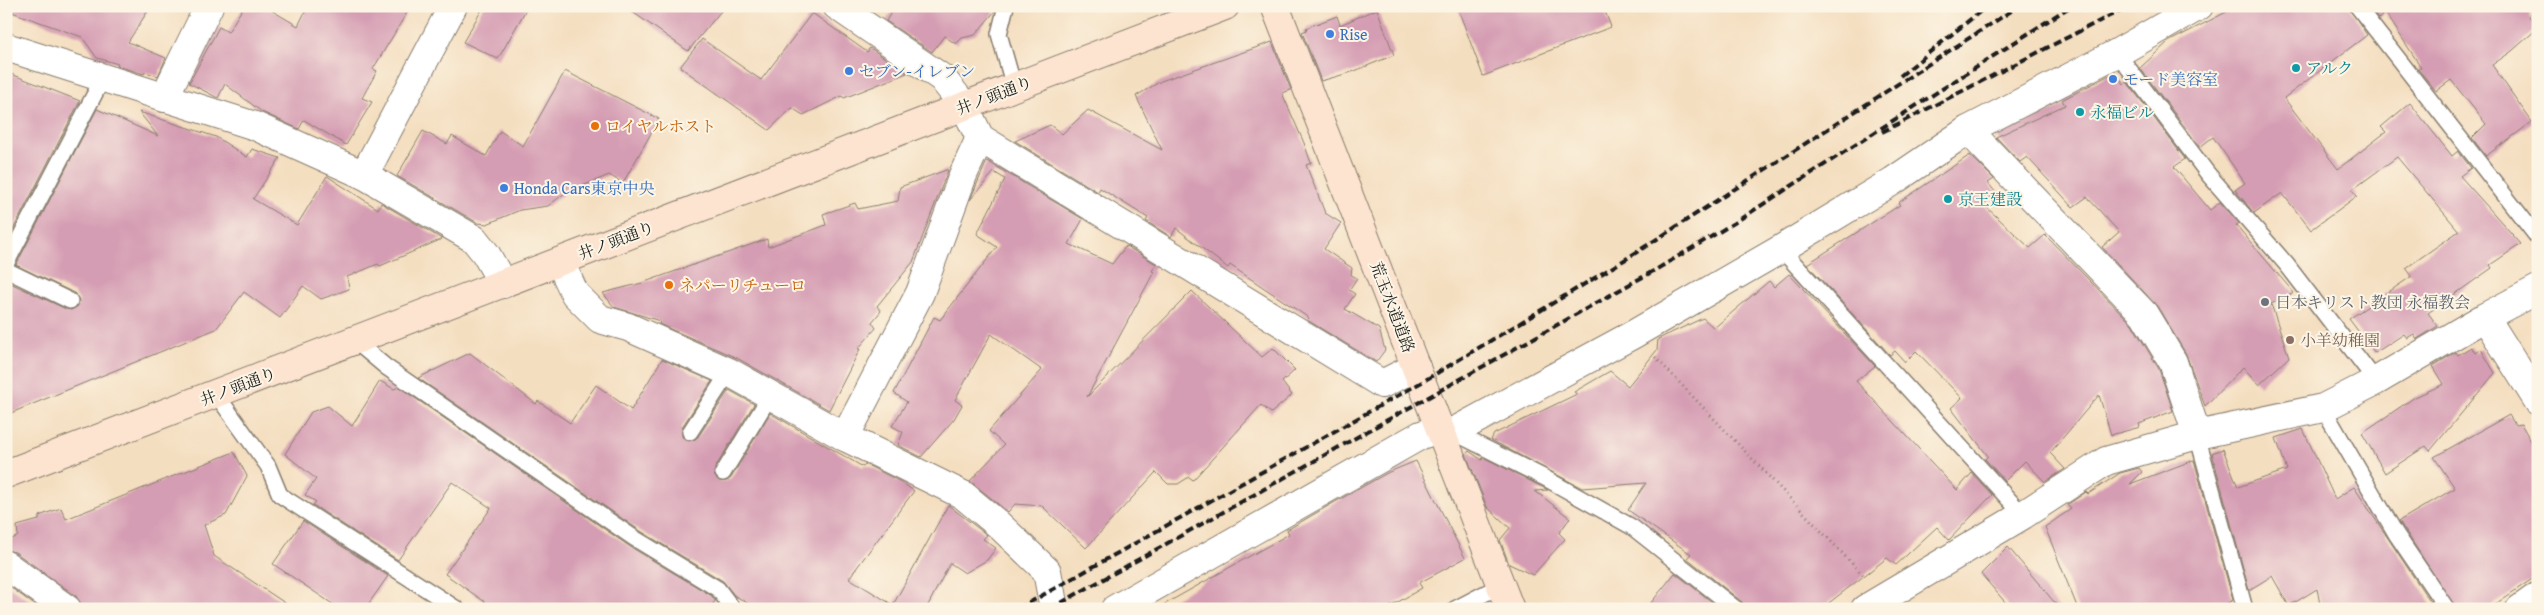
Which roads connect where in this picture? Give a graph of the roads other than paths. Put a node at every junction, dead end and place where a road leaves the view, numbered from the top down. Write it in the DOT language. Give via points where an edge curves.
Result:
graph roads {
  1 [pos="209,6"];
  2 [pos="452,6"];
  3 [pos="837,6"];
  4 [pos="1006,6"];
  5 [pos="1225,6"];
  6 [pos="1275,6"];
  7 [pos="2199,6"];
  8 [pos="2357,6"];
  9 [pos="6,47"];
  10 [pos="2118,53"];
  11 [pos="103,78"];
  12 [pos="1014,87"];
  13 [pos="164,98"];
  14 [pos="965,107"];
  15 [pos="1968,130"];
  16 [pos="980,138"];
  17 [pos="364,175"];
  18 [pos="2538,238"];
  19 [pos="1781,249"];
  20 [pos="560,262"];
  21 [pos="6,264"];
  22 [pos="6,270"];
  23 [pos="503,284"];
  24 [pos="2538,289"];
  25 [pos="70,301"];
  26 [pos="2485,316"];
  27 [pos="354,341"];
  28 [pos="1416,367"];
  29 [pos="730,372"];
  30 [pos="2376,381"];
  31 [pos="216,394"];
  32 [pos="770,396"];
  33 [pos="2538,401"];
  34 [pos="2323,408"];
  35 [pos="1446,430"];
  36 [pos="690,432"];
  37 [pos="2197,435"];
  38 [pos="845,437"];
  39 [pos="723,473"];
  40 [pos="6,474"];
  41 [pos="2023,515"];
  42 [pos="6,565"];
  43 [pos="2538,596"];
  44 [pos="1506,597"];
  45 [pos="1874,603"];
  46 [pos="1119,608"];
  47 [pos="2244,608"];
  48 [pos="67,609"];
  49 [pos="457,609"];
  50 [pos="733,609"];
  51 [pos="1054,609"];
  52 [pos="1455,609"];
  53 [pos="1736,609"];
  54 [pos="2447,609"];
  55 [pos="2520,609"];
  1 -- 13 [label="street"];
  2 -- 17 [label="street"];
  3 -- 14 [label="street" via="942,78"];
  4 -- 12 [label="lane" via="999,34"];
  5 -- 12 [label="main road, 井ノ頭通り"];
  6 -- 28 [label="main road, 荒玉水道道路"];
  7 -- 10 [label="street"];
  8 -- 18 [label="lane"];
  9 -- 11 [label="street"];
  10 -- 15 [label="street"];
  10 -- 30 [label="lane" via="2208,174 2287,265"];
  11 -- 13 [label="street"];
  11 -- 21 [label="lane"];
  12 -- 14 [label="main road, 井ノ頭通り"];
  13 -- 17 [label="street" via="255,126"];
  14 -- 16 [label="street"];
  14 -- 20 [label="main road, 井ノ頭通り"];
  15 -- 19 [label="street" via="1893,181"];
  15 -- 37 [label="street" via="2144,314 2173,362"];
  16 -- 28 [label="street" via="1382,384"];
  16 -- 38 [label="street" via="920,293"];
  17 -- 23 [label="street" via="474,239"];
  19 -- 35 [label="street" via="1634,334"];
  19 -- 41 [label="lane"];
  20 -- 23 [label="main road, 井ノ頭通り"];
  20 -- 29 [label="street" via="575,294 600,319 628,327"];
  22 -- 25 [label="lane"];
  23 -- 27 [label="main road, 井ノ頭通り"];
  24 -- 26 [label="street"];
  26 -- 30 [label="street"];
  26 -- 33 [label="street"];
  27 -- 31 [label="main road, 井ノ頭通り"];
  27 -- 50 [label="lane" via="386,367 634,538 718,589"];
  28 -- 35 [label="main road, 荒玉水道道路"];
  29 -- 32 [label="street"];
  29 -- 36 [label="lane"];
  30 -- 34 [label="street"];
  31 -- 40 [label="main road, 井ノ頭通り"];
  31 -- 49 [label="lane" via="268,466 280,495"];
  32 -- 38 [label="street"];
  32 -- 39 [label="lane"];
  34 -- 37 [label="street"];
  34 -- 54 [label="lane" via="2396,534"];
  35 -- 44 [label="main road, 荒玉水道道路"];
  35 -- 46 [label="street" via="1421,435"];
  35 -- 53 [label="lane" via="1545,478 1632,527"];
  37 -- 41 [label="street" via="2106,461"];
  37 -- 47 [label="lane"];
  38 -- 51 [label="street" via="963,495 1047,571"];
  41 -- 45 [label="street"];
  42 -- 48 [label="street"];
  43 -- 55 [label="street"];
  44 -- 52 [label="lane"];
}
